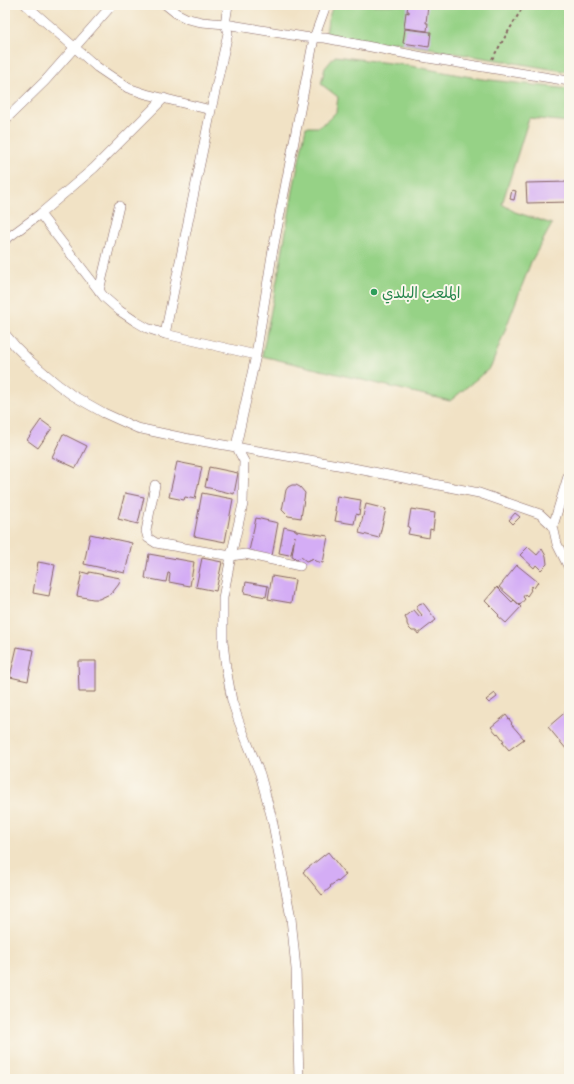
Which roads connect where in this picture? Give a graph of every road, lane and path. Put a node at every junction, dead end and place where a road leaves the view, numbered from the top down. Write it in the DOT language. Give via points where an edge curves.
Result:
graph roads {
  1 [pos="26,5"];
  2 [pos="112,5"];
  3 [pos="166,5"];
  4 [pos="228,5"];
  5 [pos="326,5"];
  6 [pos="524,5"];
  7 [pos="225,24"];
  8 [pos="314,38"];
  9 [pos="75,48"];
  10 [pos="492,59"];
  11 [pos="569,81"];
  12 [pos="164,98"];
  13 [pos="211,110"];
  14 [pos="5,120"];
  15 [pos="119,206"];
  16 [pos="40,214"];
  17 [pos="5,240"];
  18 [pos="99,291"];
  19 [pos="5,334"];
  20 [pos="165,334"];
  21 [pos="256,355"];
  22 [pos="236,446"];
  23 [pos="569,473"];
  24 [pos="155,486"];
  25 [pos="553,526"];
  26 [pos="231,556"];
  27 [pos="300,566"];
  28 [pos="569,568"];
  29 [pos="299,1079"];
  1 -- 9 [label="street"];
  2 -- 9 [label="street"];
  3 -- 7 [label="street" via="188,19"];
  4 -- 7 [label="street"];
  5 -- 8 [label="street"];
  6 -- 10 [label="path"];
  7 -- 8 [label="street"];
  7 -- 13 [label="street" via="228,32"];
  8 -- 11 [label="street"];
  8 -- 21 [label="street" via="272,255"];
  9 -- 12 [label="street" via="128,88"];
  9 -- 14 [label="street"];
  12 -- 13 [label="street"];
  12 -- 16 [label="street" via="94,168"];
  13 -- 20 [label="street"];
  15 -- 18 [label="street"];
  16 -- 17 [label="street"];
  16 -- 18 [label="street"];
  18 -- 20 [label="street" via="135,322"];
  19 -- 22 [label="street" via="42,372 104,413 137,428"];
  20 -- 21 [label="street"];
  21 -- 22 [label="street"];
  22 -- 25 [label="street" via="479,493 540,514"];
  22 -- 26 [label="street" via="244,461 243,504"];
  23 -- 25 [label="street"];
  24 -- 26 [label="street" via="146,531 148,538 156,543"];
  25 -- 28 [label="street" via="557,544"];
  26 -- 27 [label="street" via="245,554"];
  26 -- 29 [label="street" via="223,598 226,668 232,701 260,774 272,819 291,918 296,969"];
}
